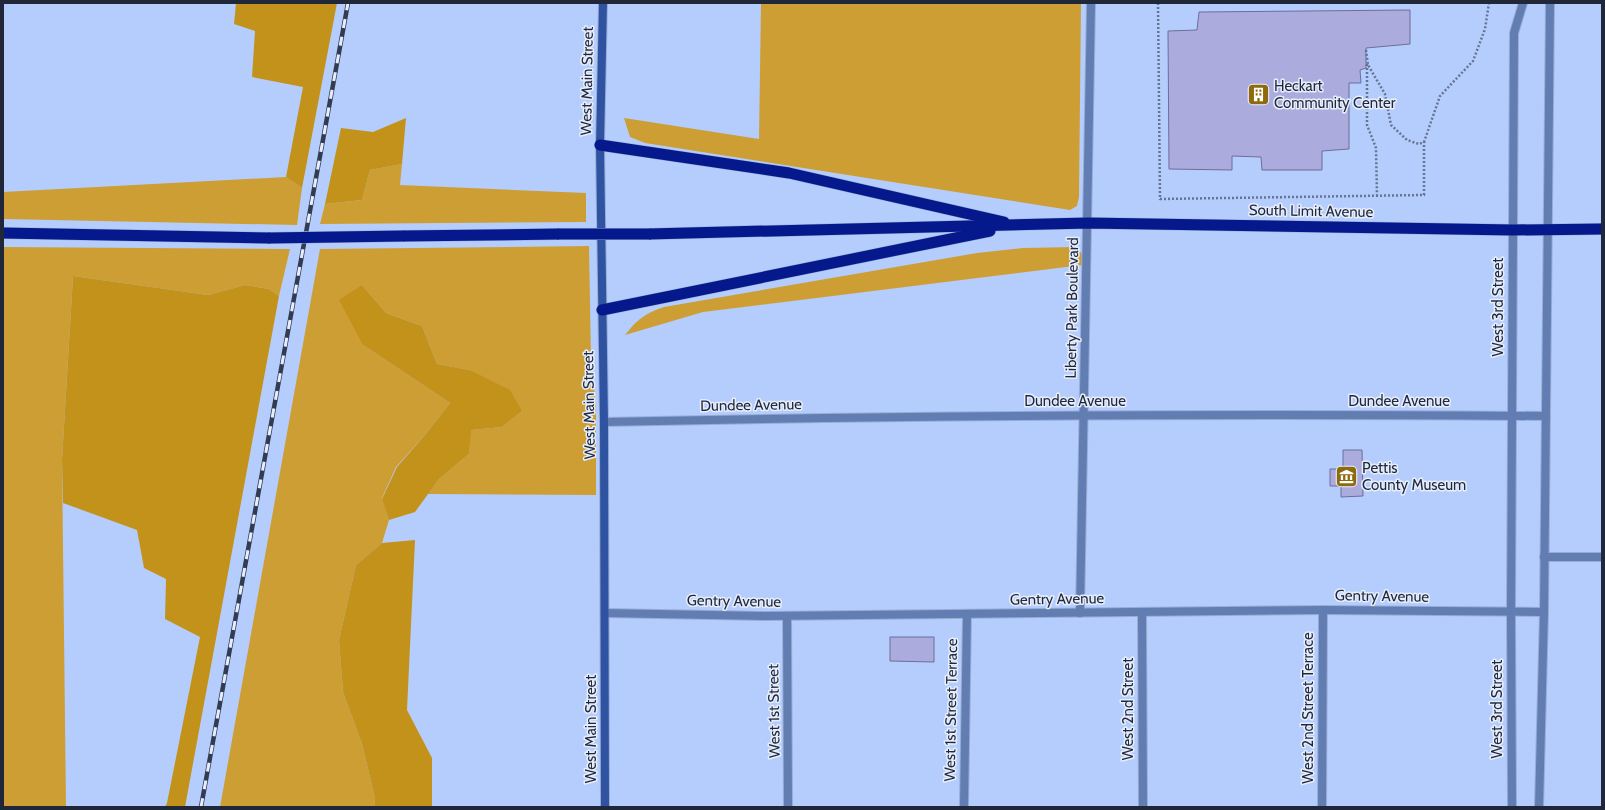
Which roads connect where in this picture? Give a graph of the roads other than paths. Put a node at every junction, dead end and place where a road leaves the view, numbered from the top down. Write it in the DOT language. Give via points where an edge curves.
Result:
graph roads {
  1 [pos="603,3"];
  2 [pos="1090,3"];
  3 [pos="1523,3"];
  4 [pos="1550,3"];
  5 [pos="600,145"];
  6 [pos="1088,223"];
  7 [pos="1020,225"];
  8 [pos="1602,229"];
  9 [pos="1512,230"];
  10 [pos="1548,230"];
  11 [pos="3,233"];
  12 [pos="602,310"];
  13 [pos="1084,415"];
  14 [pos="1512,415"];
  15 [pos="1546,416"];
  16 [pos="604,422"];
  17 [pos="1544,557"];
  18 [pos="1602,557"];
  19 [pos="1323,610"];
  20 [pos="1142,612"];
  21 [pos="1511,612"];
  22 [pos="1544,612"];
  23 [pos="604,613"];
  24 [pos="1080,613"];
  25 [pos="967,614"];
  26 [pos="787,616"];
  27 [pos="605,807"];
  28 [pos="788,807"];
  29 [pos="964,807"];
  30 [pos="1142,807"];
  31 [pos="1322,807"];
  32 [pos="1512,807"];
  33 [pos="1539,807"];
  1 -- 5 [label="main road, West Main Street"];
  2 -- 6 [label="street, Liberty Park Boulevard"];
  3 -- 9 [label="street, West 3rd Street" via="1514,33"];
  4 -- 10 [label="street"];
  5 -- 7 [label="highway" via="789,173"];
  5 -- 12 [label="main road, West Main Street"];
  6 -- 7 [label="highway, South Limit Avenue"];
  6 -- 9 [label="highway, South Limit Avenue"];
  6 -- 13 [label="street, Liberty Park Boulevard"];
  7 -- 11 [label="highway, bridge" via="650,234 270,238"];
  7 -- 12 [label="highway"];
  8 -- 10 [label="highway, South Limit Avenue"];
  9 -- 10 [label="highway, South Limit Avenue"];
  9 -- 14 [label="street, West 3rd Street"];
  10 -- 15 [label="street"];
  12 -- 16 [label="main road, West Main Street"];
  13 -- 14 [label="street, Dundee Avenue"];
  13 -- 16 [label="street, Dundee Avenue"];
  13 -- 24 [label="street, Liberty Park Boulevard"];
  14 -- 15 [label="street, Dundee Avenue"];
  14 -- 21 [label="street, West 3rd Street"];
  15 -- 17 [label="street"];
  16 -- 23 [label="main road, West Main Street"];
  17 -- 18 [label="street"];
  17 -- 22 [label="street"];
  19 -- 20 [label="street, Gentry Avenue"];
  19 -- 21 [label="street, Gentry Avenue"];
  19 -- 31 [label="street, West 2nd Street Terrace"];
  20 -- 24 [label="street, Gentry Avenue"];
  20 -- 30 [label="street, West 2nd Street"];
  21 -- 22 [label="street"];
  21 -- 32 [label="street, West 3rd Street"];
  22 -- 33 [label="street"];
  23 -- 26 [label="street, Gentry Avenue"];
  23 -- 27 [label="main road, West Main Street"];
  24 -- 25 [label="street, Gentry Avenue"];
  25 -- 26 [label="street, Gentry Avenue"];
  25 -- 29 [label="street, West 1st Street Terrace"];
  26 -- 28 [label="street, West 1st Street"];
}
